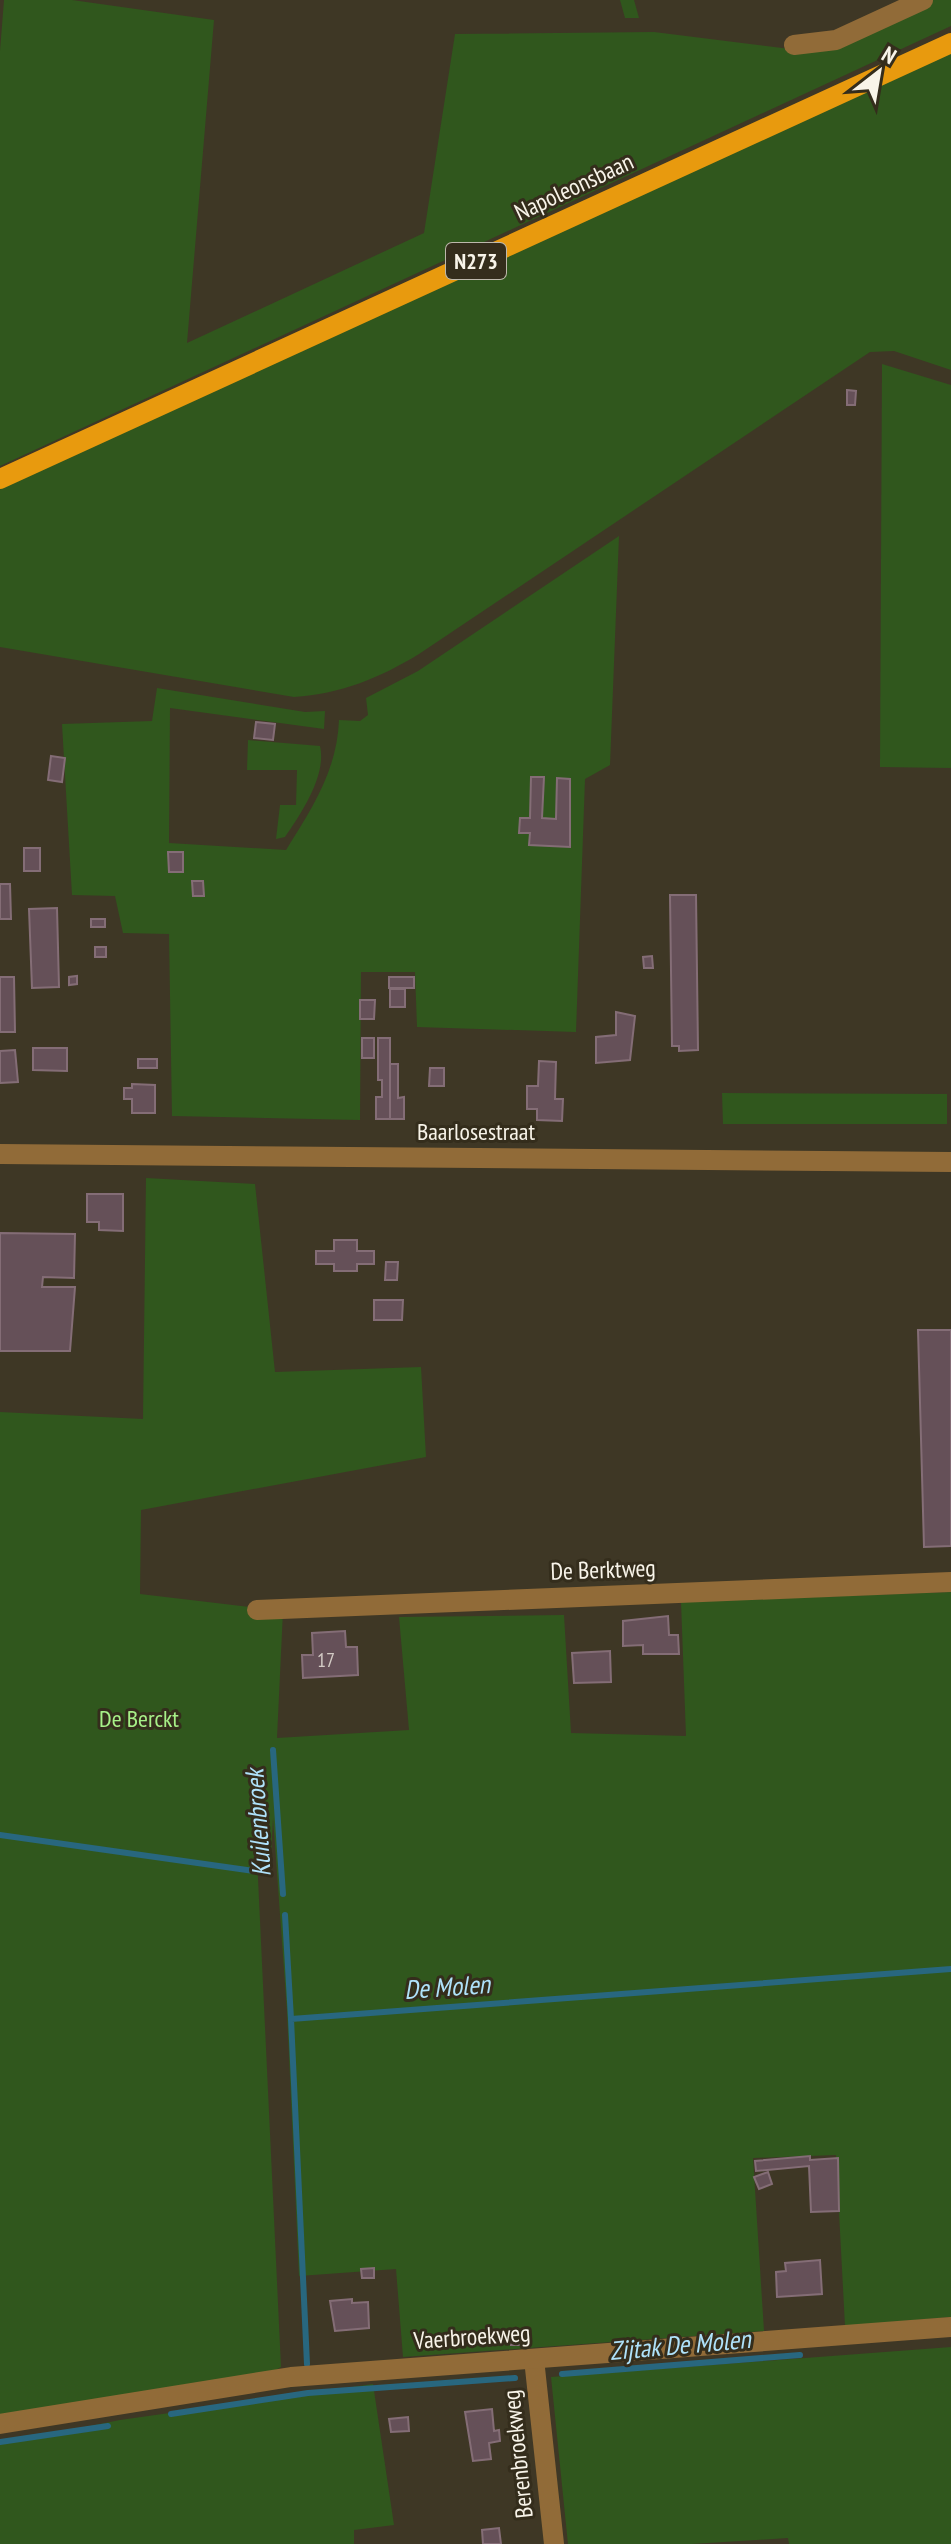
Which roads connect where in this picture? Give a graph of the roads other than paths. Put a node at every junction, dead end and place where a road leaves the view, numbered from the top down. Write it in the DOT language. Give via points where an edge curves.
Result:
graph roads {
  1 [pos="923,0"];
  2 [pos="951,43"];
  3 [pos="794,45"];
  4 [pos="0,479"];
  5 [pos="0,1154"];
  6 [pos="951,1162"];
  7 [pos="951,1582"];
  8 [pos="257,1610"];
  9 [pos="951,2327"];
  10 [pos="534,2359"];
  11 [pos="0,2424"];
  12 [pos="554,2544"];
  1 -- 3 [label="street" via="836,40"];
  2 -- 4 [label="main road, Napoleonsbaan / N273"];
  5 -- 6 [label="street, Baarlosestraat"];
  7 -- 8 [label="street, De Berktweg"];
  9 -- 10 [label="street, Vaerbroekweg"];
  10 -- 11 [label="street, Vaerbroekweg" via="291,2377"];
  10 -- 12 [label="street, Berenbroekweg"];
}
